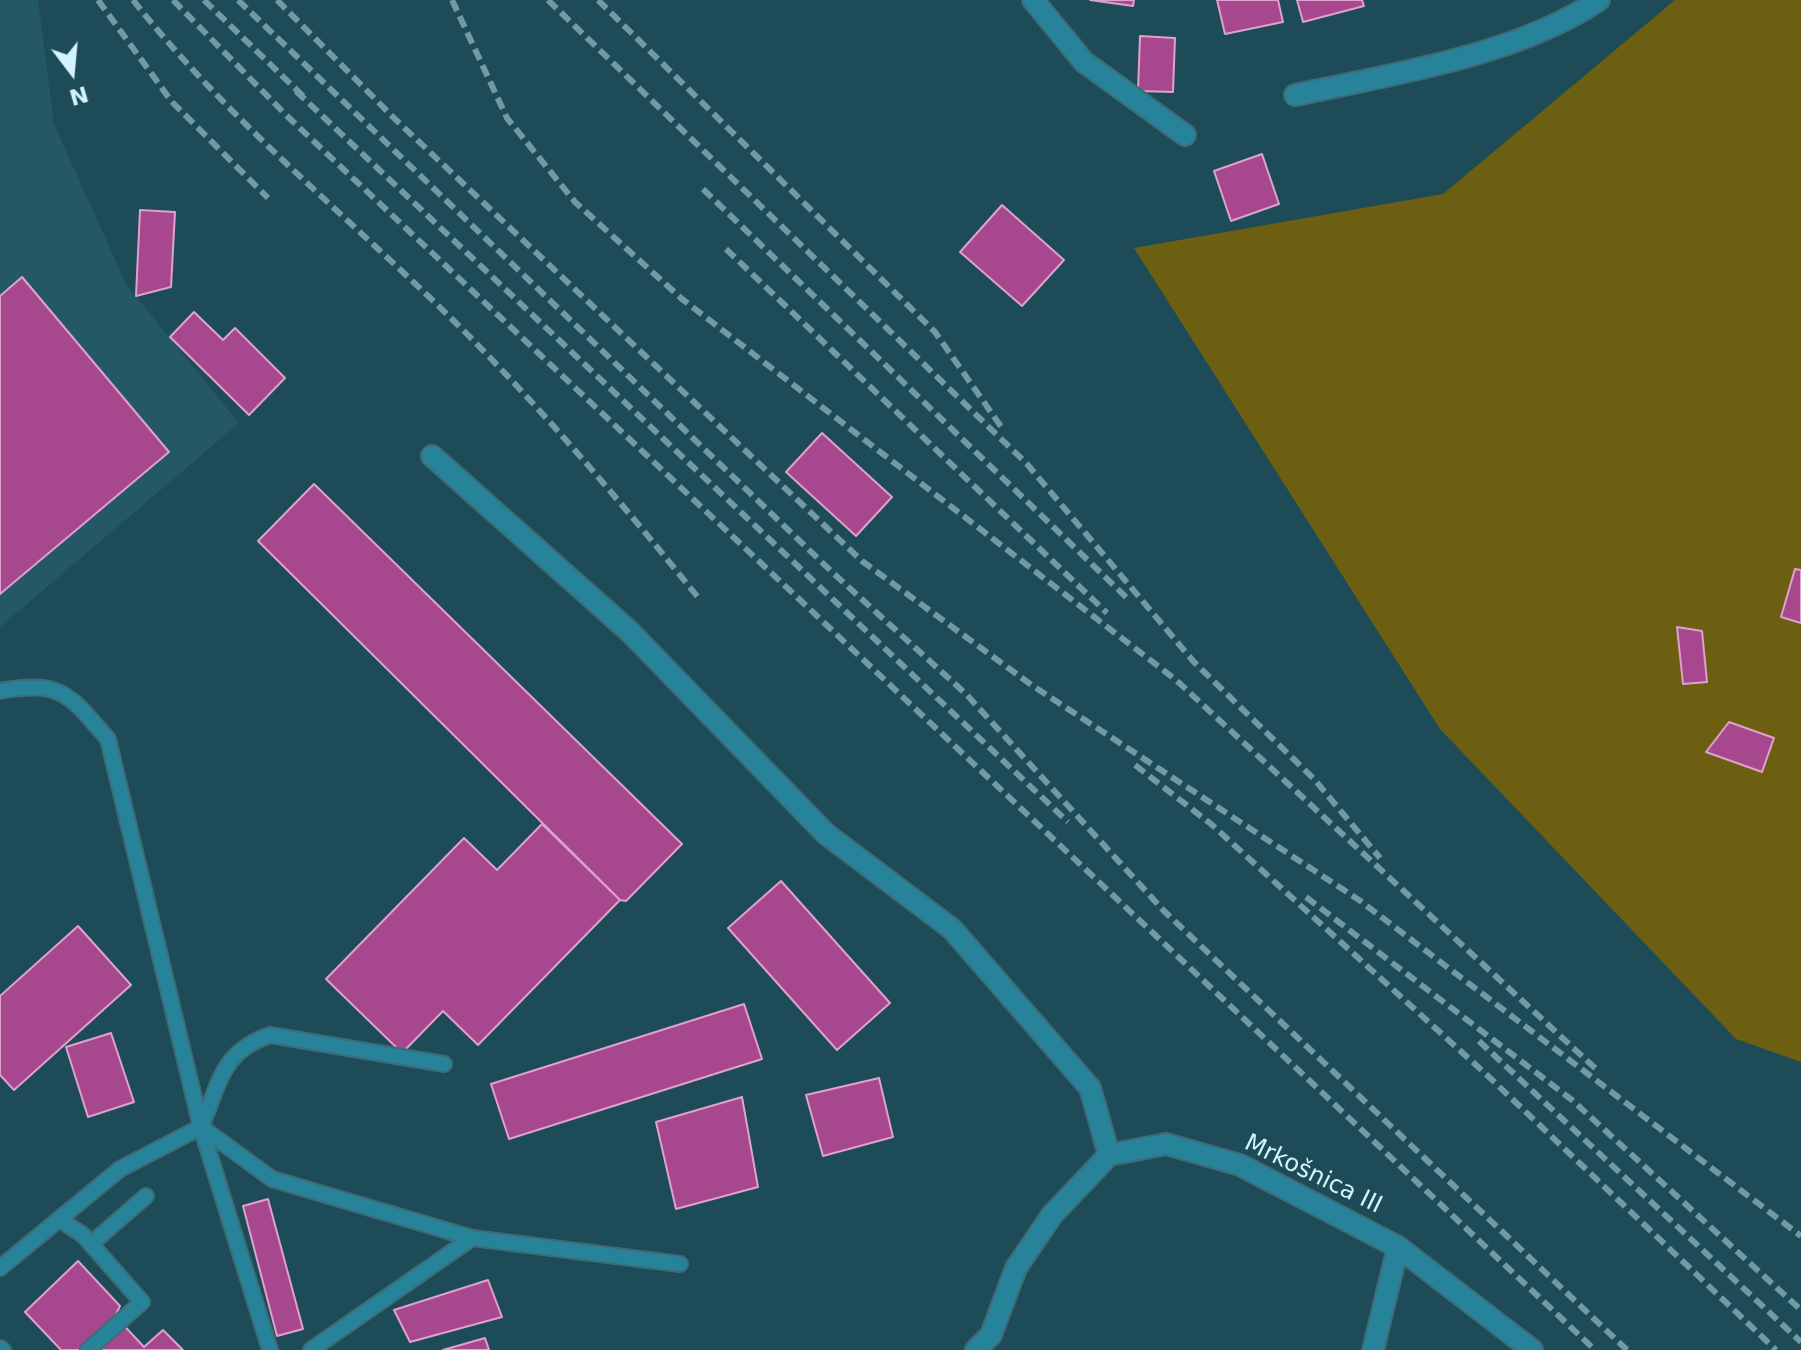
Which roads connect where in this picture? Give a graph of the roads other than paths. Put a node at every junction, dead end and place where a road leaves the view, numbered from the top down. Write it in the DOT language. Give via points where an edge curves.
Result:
graph roads {
  1 [pos="1033,0"];
  2 [pos="1599,0"];
  3 [pos="1295,95"];
  4 [pos="1185,135"];
  5 [pos="432,456"];
  6 [pos="0,691"];
  7 [pos="444,1064"];
  8 [pos="201,1127"];
  9 [pos="1109,1155"];
  10 [pos="146,1196"];
  11 [pos="59,1219"];
  12 [pos="472,1238"];
  13 [pos="91,1244"];
  14 [pos="1398,1247"];
  15 [pos="680,1264"];
  16 [pos="0,1268"];
  17 [pos="88,1350"];
  18 [pos="270,1350"];
  19 [pos="311,1350"];
  20 [pos="976,1350"];
  21 [pos="1373,1350"];
  22 [pos="1532,1350"];
  1 -- 4 [label="street" via="1084,62"];
  2 -- 3 [label="street" via="1541,30 1434,65"];
  5 -- 9 [label="street" via="630,632 826,834 952,929 1090,1088"];
  6 -- 8 [label="lane" via="30,686 67,693 108,739"];
  7 -- 8 [label="lane" via="270,1035 231,1056"];
  8 -- 11 [label="lane" via="120,1169"];
  8 -- 12 [label="lane" via="272,1179"];
  8 -- 18 [label="lane"];
  9 -- 14 [label="street, Mrkošnica III" via="1166,1144 1240,1165"];
  9 -- 20 [label="street" via="1052,1215 1016,1268 991,1335"];
  10 -- 13 [label="lane"];
  11 -- 13 [label="lane"];
  11 -- 16 [label="lane"];
  12 -- 15 [label="lane"];
  12 -- 19 [label="lane"];
  13 -- 17 [label="lane" via="142,1302"];
  14 -- 21 [label="street"];
  14 -- 22 [label="street, Mrkošnica III"];
}
